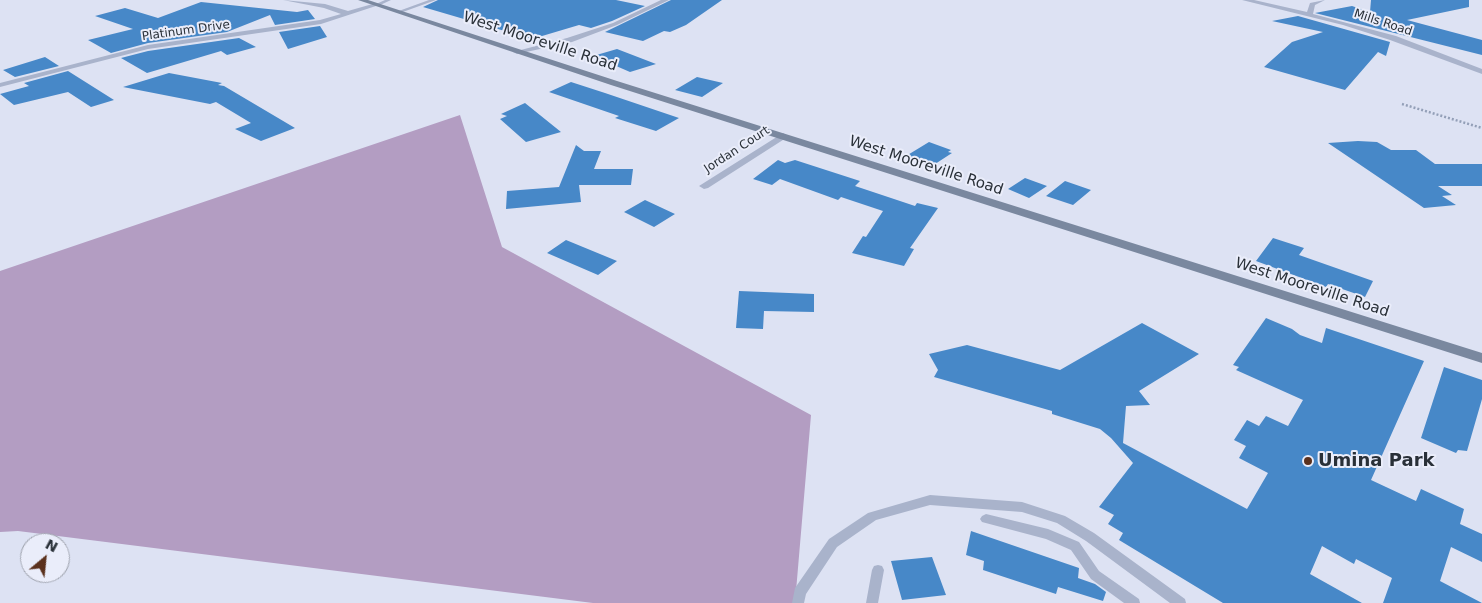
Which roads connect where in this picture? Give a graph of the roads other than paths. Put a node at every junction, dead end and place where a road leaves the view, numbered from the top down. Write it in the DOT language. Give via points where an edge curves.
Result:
graph roads {
  1 [pos="286,0"];
  2 [pos="361,0"];
  3 [pos="389,0"];
  4 [pos="434,0"];
  5 [pos="666,0"];
  6 [pos="1245,0"];
  7 [pos="1279,0"];
  8 [pos="1322,0"];
  9 [pos="1265,3"];
  10 [pos="376,5"];
  11 [pos="398,12"];
  12 [pos="1310,13"];
  13 [pos="348,14"];
  14 [pos="517,52"];
  15 [pos="1482,72"];
  16 [pos="0,84"];
  17 [pos="783,136"];
  18 [pos="704,186"];
  19 [pos="1482,358"];
  20 [pos="1022,507"];
  21 [pos="986,519"];
  22 [pos="878,570"];
  23 [pos="798,603"];
  24 [pos="872,603"];
  25 [pos="1134,603"];
  26 [pos="1180,603"];
  1 -- 13 [label="street" via="325,6"];
  2 -- 10 [label="main road, West Mooreville Road"];
  3 -- 10 [label="lane"];
  4 -- 11 [label="lane"];
  5 -- 14 [label="street" via="615,24 569,40"];
  6 -- 9 [label="street, Mills Road"];
  7 -- 9 [label="street"];
  8 -- 12 [label="street" via="1312,4"];
  9 -- 12 [label="street, Mills Road"];
  10 -- 11 [label="main road, West Mooreville Road"];
  10 -- 13 [label="street, Platinum Drive"];
  11 -- 14 [label="main road, West Mooreville Road"];
  12 -- 15 [label="street, Mills Road" via="1393,38"];
  13 -- 16 [label="street, Platinum Drive" via="302,25 148,46"];
  14 -- 17 [label="main road, West Mooreville Road"];
  17 -- 18 [label="street, Jordan Court"];
  17 -- 19 [label="main road, West Mooreville Road"];
  20 -- 23 [label="lane" via="930,500 872,516 833,543 800,592"];
  20 -- 26 [label="lane" via="1061,519"];
  21 -- 25 [label="lane" via="1048,534 1075,546 1095,576"];
  22 -- 24 [label="lane"];
}
